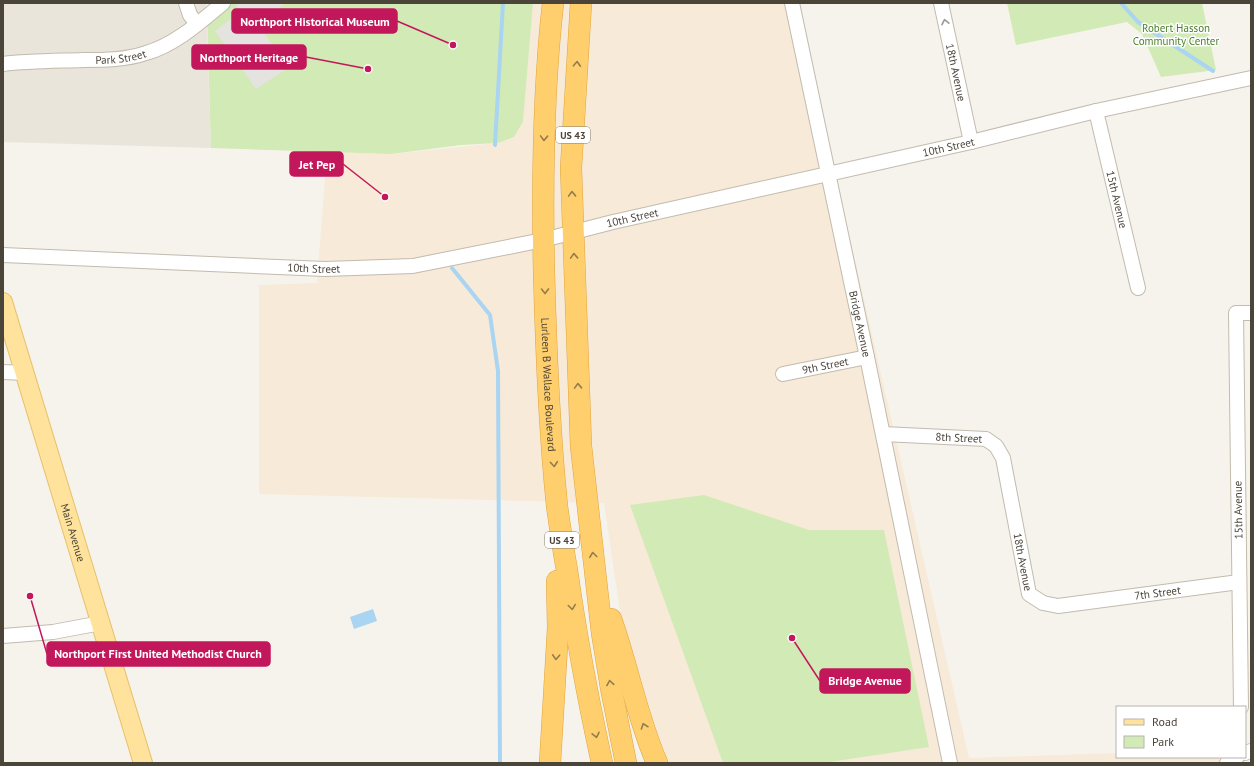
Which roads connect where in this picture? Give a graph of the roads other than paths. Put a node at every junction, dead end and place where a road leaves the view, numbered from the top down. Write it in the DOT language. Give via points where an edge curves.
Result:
graph roads {
  1 [pos="186,3"];
  2 [pos="223,3"];
  3 [pos="553,3"];
  4 [pos="792,3"];
  5 [pos="941,3"];
  6 [pos="581,5"];
  7 [pos="197,24"];
  8 [pos="3,64"];
  9 [pos="1251,78"];
  10 [pos="1096,111"];
  11 [pos="971,142"];
  12 [pos="828,174"];
  13 [pos="573,233"];
  14 [pos="544,240"];
  15 [pos="3,255"];
  16 [pos="1138,288"];
  17 [pos="3,302"];
  18 [pos="1251,313"];
  19 [pos="867,357"];
  20 [pos="3,372"];
  21 [pos="25,373"];
  22 [pos="783,374"];
  23 [pos="883,434"];
  24 [pos="1006,481"];
  25 [pos="557,506"];
  26 [pos="596,578"];
  27 [pos="1239,582"];
  28 [pos="1076,604"];
  29 [pos="101,623"];
  30 [pos="3,636"];
  31 [pos="1241,706"];
  32 [pos="143,763"];
  33 [pos="550,763"];
  34 [pos="602,763"];
  35 [pos="626,763"];
  36 [pos="657,763"];
  37 [pos="950,763"];
  1 -- 7 [label="street" via="190,15"];
  2 -- 7 [label="street, Park Street"];
  3 -- 14 [label="highway, Lurleen B Wallace Boulevard / US 43, one-way" via="544,142"];
  4 -- 12 [label="street, Bridge Avenue"];
  11 -- 5 [label="street, 18th Avenue, one-way"];
  13 -- 6 [label="highway, US 43, one-way" via="571,168"];
  7 -- 8 [label="street, Park Street" via="171,42 147,53 122,59"];
  9 -- 10 [label="street, 10th Street"];
  10 -- 11 [label="street, 10th Street"];
  10 -- 16 [label="street, 15th Avenue"];
  11 -- 12 [label="street, 10th Street"];
  12 -- 13 [label="street, 10th Street"];
  12 -- 19 [label="street, Bridge Avenue"];
  13 -- 14 [label="street, 10th Street"];
  26 -- 13 [label="highway, US 43, one-way" via="581,446"];
  14 -- 15 [label="street, 10th Street" via="412,266 325,269"];
  14 -- 25 [label="highway, Lurleen B Wallace Boulevard / US 43, one-way" via="550,428"];
  17 -- 21 [label="main road, Main Avenue"];
  18 -- 27 [label="street, 15th Avenue" via="1236,313"];
  19 -- 22 [label="street, 9th Street"];
  19 -- 23 [label="street, Bridge Avenue"];
  20 -- 21 [label="street"];
  21 -- 29 [label="main road, Main Avenue"];
  23 -- 24 [label="street, 8th Street" via="986,439 996,446 1003,458"];
  23 -- 37 [label="street, Bridge Avenue"];
  24 -- 28 [label="street, 18th Avenue" via="1029,594 1043,603 1058,606"];
  25 -- 33 [label="highway, one-way" via="558,628"];
  25 -- 34 [label="highway, Lurleen B Wallace Boulevard / US 43, one-way" via="575,626"];
  35 -- 26 [label="highway, US 43, one-way" via="602,633"];
  36 -- 26 [label="highway, one-way"];
  27 -- 28 [label="street, 7th Street"];
  27 -- 31 [label="street, 15th Avenue"];
  29 -- 30 [label="street" via="53,632"];
  29 -- 32 [label="main road, Main Avenue"];
}
